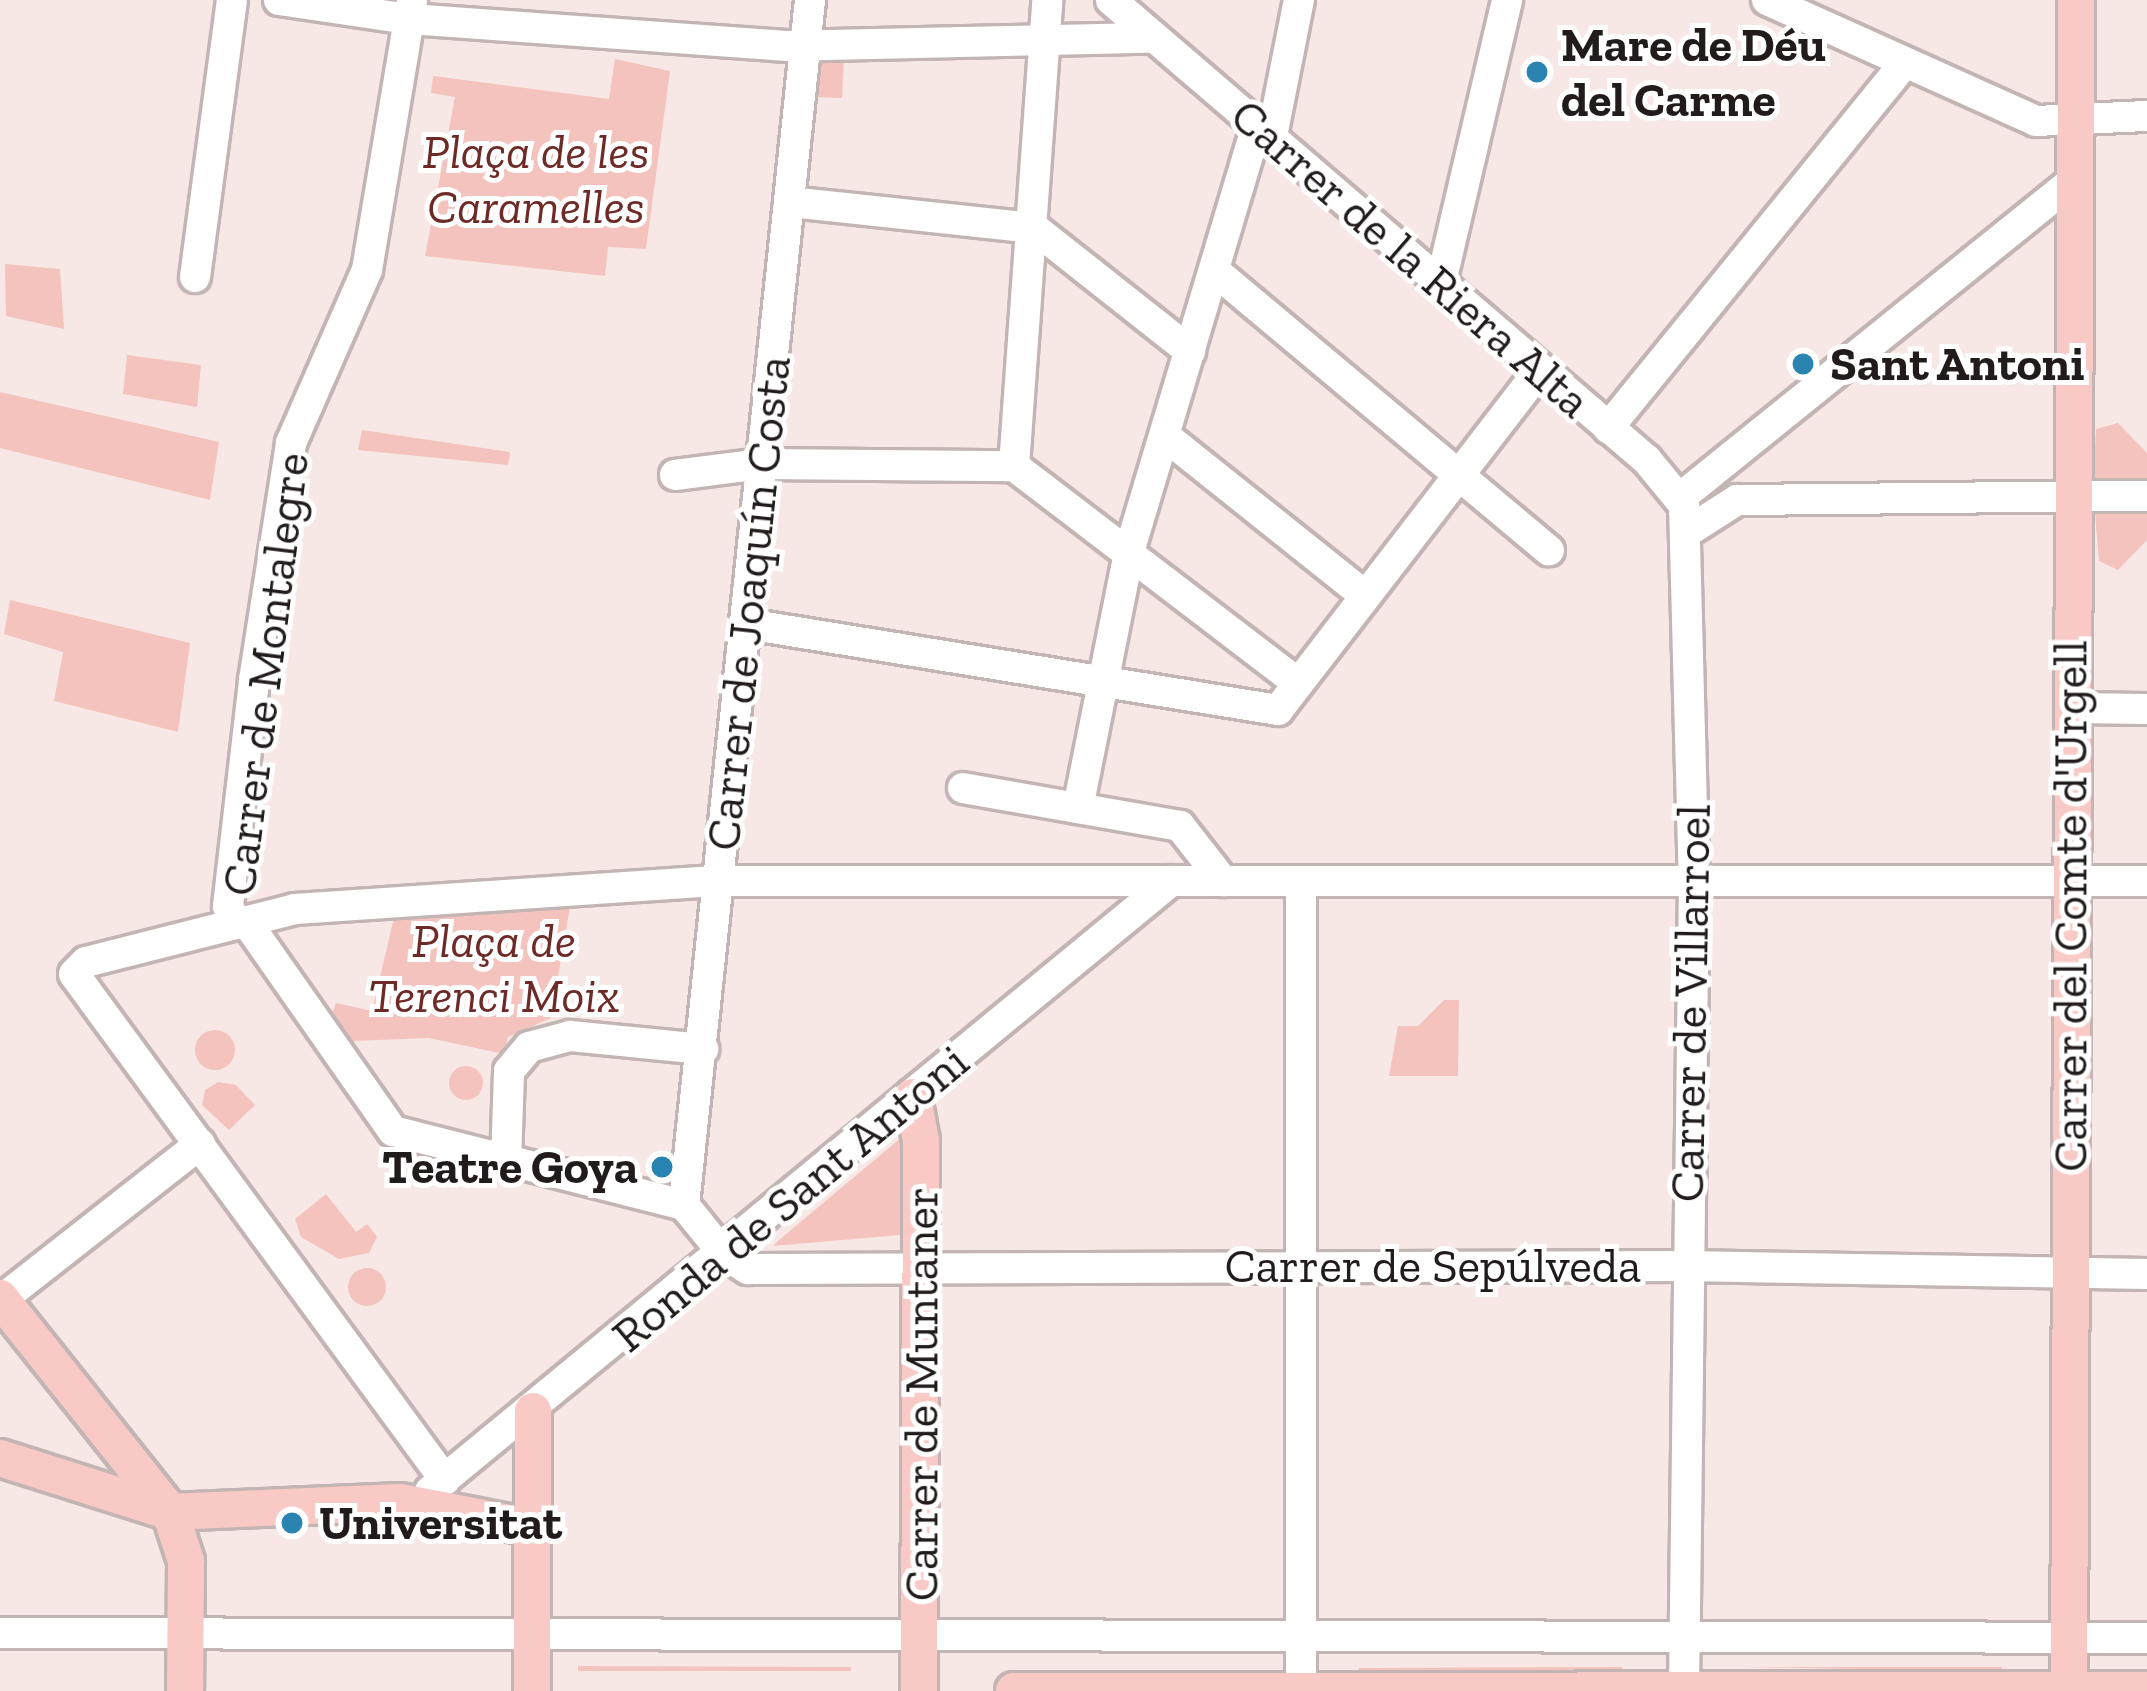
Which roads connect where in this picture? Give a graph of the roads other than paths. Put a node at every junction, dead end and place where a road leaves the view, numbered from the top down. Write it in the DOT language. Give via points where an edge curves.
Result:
graph roads {
  1 [pos="232,0"];
  2 [pos="279,0"];
  3 [pos="810,0"];
  4 [pos="1047,0"];
  5 [pos="1111,0"];
  6 [pos="1299,0"];
  7 [pos="1507,0"];
  8 [pos="1767,0"];
  9 [pos="2076,0"];
  10 [pos="411,9"];
  11 [pos="1046,38"];
  12 [pos="1154,38"];
  13 [pos="806,46"];
  14 [pos="1902,66"];
  15 [pos="2147,116"];
  16 [pos="2073,121"];
  17 [pos="1264,130"];
  18 [pos="2073,181"];
  19 [pos="790,202"];
  20 [pos="1034,228"];
  21 [pos="1216,272"];
  22 [pos="195,277"];
  23 [pos="1441,282"];
  24 [pos="1190,351"];
  25 [pos="1540,370"];
  26 [pos="1608,428"];
  27 [pos="1165,436"];
  28 [pos="761,464"];
  29 [pos="1014,466"];
  30 [pos="1458,474"];
  31 [pos="675,475"];
  32 [pos="2147,496"];
  33 [pos="1680,498"];
  34 [pos="2071,499"];
  35 [pos="1690,530"];
  36 [pos="1549,550"];
  37 [pos="1129,552"];
  38 [pos="1364,594"];
  39 [pos="747,624"];
  40 [pos="1105,682"];
  41 [pos="1295,682"];
  42 [pos="2071,708"];
  43 [pos="2147,709"];
  44 [pos="963,788"];
  45 [pos="1078,808"];
  46 [pos="719,880"];
  47 [pos="1171,881"];
  48 [pos="1222,881"];
  49 [pos="1301,881"];
  50 [pos="1694,881"];
  51 [pos="2070,881"];
  52 [pos="2147,881"];
  53 [pos="234,919"];
  54 [pos="704,1049"];
  55 [pos="913,1097"];
  56 [pos="200,1144"];
  57 [pos="506,1163"];
  58 [pos="684,1205"];
  59 [pos="723,1253"];
  60 [pos="1301,1265"];
  61 [pos="1687,1266"];
  62 [pos="2069,1268"];
  63 [pos="922,1271"];
  64 [pos="2147,1274"];
  65 [pos="1,1299"];
  66 [pos="532,1411"];
  67 [pos="0,1458"];
  68 [pos="446,1480"];
  69 [pos="400,1502"];
  70 [pos="170,1512"];
  71 [pos="530,1527"];
  72 [pos="186,1632"];
  73 [pos="0,1633"];
  74 [pos="531,1634"];
  75 [pos="921,1636"];
  76 [pos="1684,1637"];
  77 [pos="2069,1637"];
  78 [pos="1300,1638"];
  79 [pos="2147,1638"];
  80 [pos="1301,1690"];
  81 [pos="1684,1690"];
  82 [pos="2069,1690"];
  83 [pos="2147,1690"];
  84 [pos="185,1691"];
  85 [pos="532,1691"];
  86 [pos="919,1691"];
  87 [pos="1014,1691"];
  1 -- 22 [label="street"];
  2 -- 10 [label="street"];
  3 -- 13 [label="street, Carrer de Joaquín Costa"];
  4 -- 11 [label="street"];
  5 -- 12 [label="street, Carrer de la Riera Alta"];
  6 -- 17 [label="street"];
  7 -- 23 [label="street"];
  8 -- 14 [label="street"];
  9 -- 16 [label="main road, Carrer del Comte d'Urgell"];
  10 -- 13 [label="street"];
  10 -- 53 [label="street, Carrer de Montalegre" via="367,270 291,443 254,680 228,905"];
  11 -- 12 [label="street"];
  11 -- 13 [label="street"];
  11 -- 20 [label="street"];
  12 -- 17 [label="street, Carrer de la Riera Alta"];
  13 -- 19 [label="street, Carrer de Joaquín Costa"];
  14 -- 16 [label="street" via="2036,121"];
  14 -- 26 [label="street"];
  15 -- 16 [label="street"];
  16 -- 18 [label="main road, Carrer del Comte d'Urgell"];
  17 -- 21 [label="street"];
  17 -- 23 [label="street, Carrer de la Riera Alta"];
  18 -- 33 [label="street"];
  18 -- 34 [label="main road, Carrer del Comte d'Urgell"];
  19 -- 20 [label="street"];
  19 -- 28 [label="street, Carrer de Joaquín Costa"];
  20 -- 24 [label="street"];
  20 -- 29 [label="street"];
  21 -- 24 [label="street"];
  21 -- 30 [label="street"];
  23 -- 25 [label="street, Carrer de la Riera Alta"];
  24 -- 27 [label="street"];
  25 -- 26 [label="street, Carrer de la Riera Alta"];
  25 -- 30 [label="street"];
  26 -- 33 [label="street, Carrer de la Riera Alta"];
  27 -- 37 [label="street"];
  27 -- 38 [label="street"];
  28 -- 29 [label="street"];
  28 -- 31 [label="street"];
  28 -- 39 [label="street, Carrer de Joaquín Costa"];
  29 -- 37 [label="street"];
  30 -- 36 [label="street"];
  30 -- 38 [label="street"];
  32 -- 34 [label="street"];
  33 -- 35 [label="street, Carrer de la Riera Alta"];
  34 -- 35 [label="street" via="1737,500"];
  34 -- 42 [label="main road, Carrer del Comte d'Urgell"];
  35 -- 50 [label="street, Carrer de Villarroel"];
  37 -- 40 [label="street"];
  37 -- 41 [label="street"];
  38 -- 41 [label="street"];
  39 -- 40 [label="street"];
  39 -- 46 [label="street, Carrer de Joaquín Costa"];
  40 -- 41 [label="street" via="1278,710"];
  40 -- 45 [label="street"];
  42 -- 43 [label="street"];
  42 -- 51 [label="main road, Carrer del Comte d'Urgell"];
  44 -- 45 [label="street"];
  45 -- 48 [label="street" via="1180,826"];
  46 -- 47 [label="street"];
  46 -- 53 [label="street"];
  46 -- 54 [label="street, Carrer de Joaquín Costa"];
  47 -- 48 [label="street"];
  47 -- 55 [label="street, Ronda de Sant Antoni"];
  48 -- 49 [label="street"];
  49 -- 50 [label="street"];
  49 -- 60 [label="street"];
  50 -- 51 [label="street"];
  50 -- 61 [label="street, Carrer de Villarroel"];
  51 -- 52 [label="street"];
  51 -- 62 [label="main road, Carrer del Comte d'Urgell"];
  53 -- 56 [label="street" via="86,962 74,974"];
  53 -- 57 [label="street" via="250,927 393,1131"];
  54 -- 57 [label="street" via="570,1036 529,1047 509,1072"];
  54 -- 58 [label="street, Carrer de Joaquín Costa"];
  55 -- 59 [label="street, Ronda de Sant Antoni"];
  55 -- 63 [label="main road, Carrer de Muntaner"];
  56 -- 65 [label="street"];
  56 -- 68 [label="street"];
  57 -- 58 [label="street"];
  58 -- 59 [label="street"];
  59 -- 63 [label="street, Carrer de Sepúlveda" via="748,1269"];
  59 -- 66 [label="street, Ronda de Sant Antoni"];
  60 -- 61 [label="street, Carrer de Sepúlveda"];
  60 -- 63 [label="street, Carrer de Sepúlveda"];
  60 -- 78 [label="street"];
  61 -- 62 [label="street, Carrer de Sepúlveda"];
  61 -- 76 [label="street, Carrer de Villarroel"];
  62 -- 64 [label="street, Carrer de Sepúlveda"];
  62 -- 77 [label="main road, Carrer del Comte d'Urgell"];
  63 -- 75 [label="main road, Carrer de Muntaner"];
  65 -- 70 [label="main road"];
  66 -- 68 [label="street, Ronda de Sant Antoni"];
  66 -- 71 [label="main road"];
  67 -- 70 [label="main road"];
  68 -- 69 [label="street, Ronda de Sant Antoni"];
  69 -- 70 [label="main road"];
  69 -- 71 [label="main road"];
  70 -- 72 [label="main road" via="186,1562"];
  71 -- 74 [label="main road"];
  72 -- 73 [label="street"];
  72 -- 74 [label="street"];
  72 -- 84 [label="main road"];
  74 -- 75 [label="street"];
  74 -- 85 [label="main road"];
  75 -- 78 [label="street"];
  75 -- 86 [label="main road, Carrer de Muntaner"];
  76 -- 77 [label="street"];
  76 -- 78 [label="street"];
  76 -- 81 [label="street, Carrer de Villarroel"];
  77 -- 79 [label="street"];
  77 -- 82 [label="main road, Carrer del Comte d'Urgell"];
  78 -- 80 [label="street"];
  80 -- 81 [label="main road"];
  80 -- 87 [label="main road"];
  81 -- 82 [label="main road"];
  82 -- 83 [label="main road"];
}
